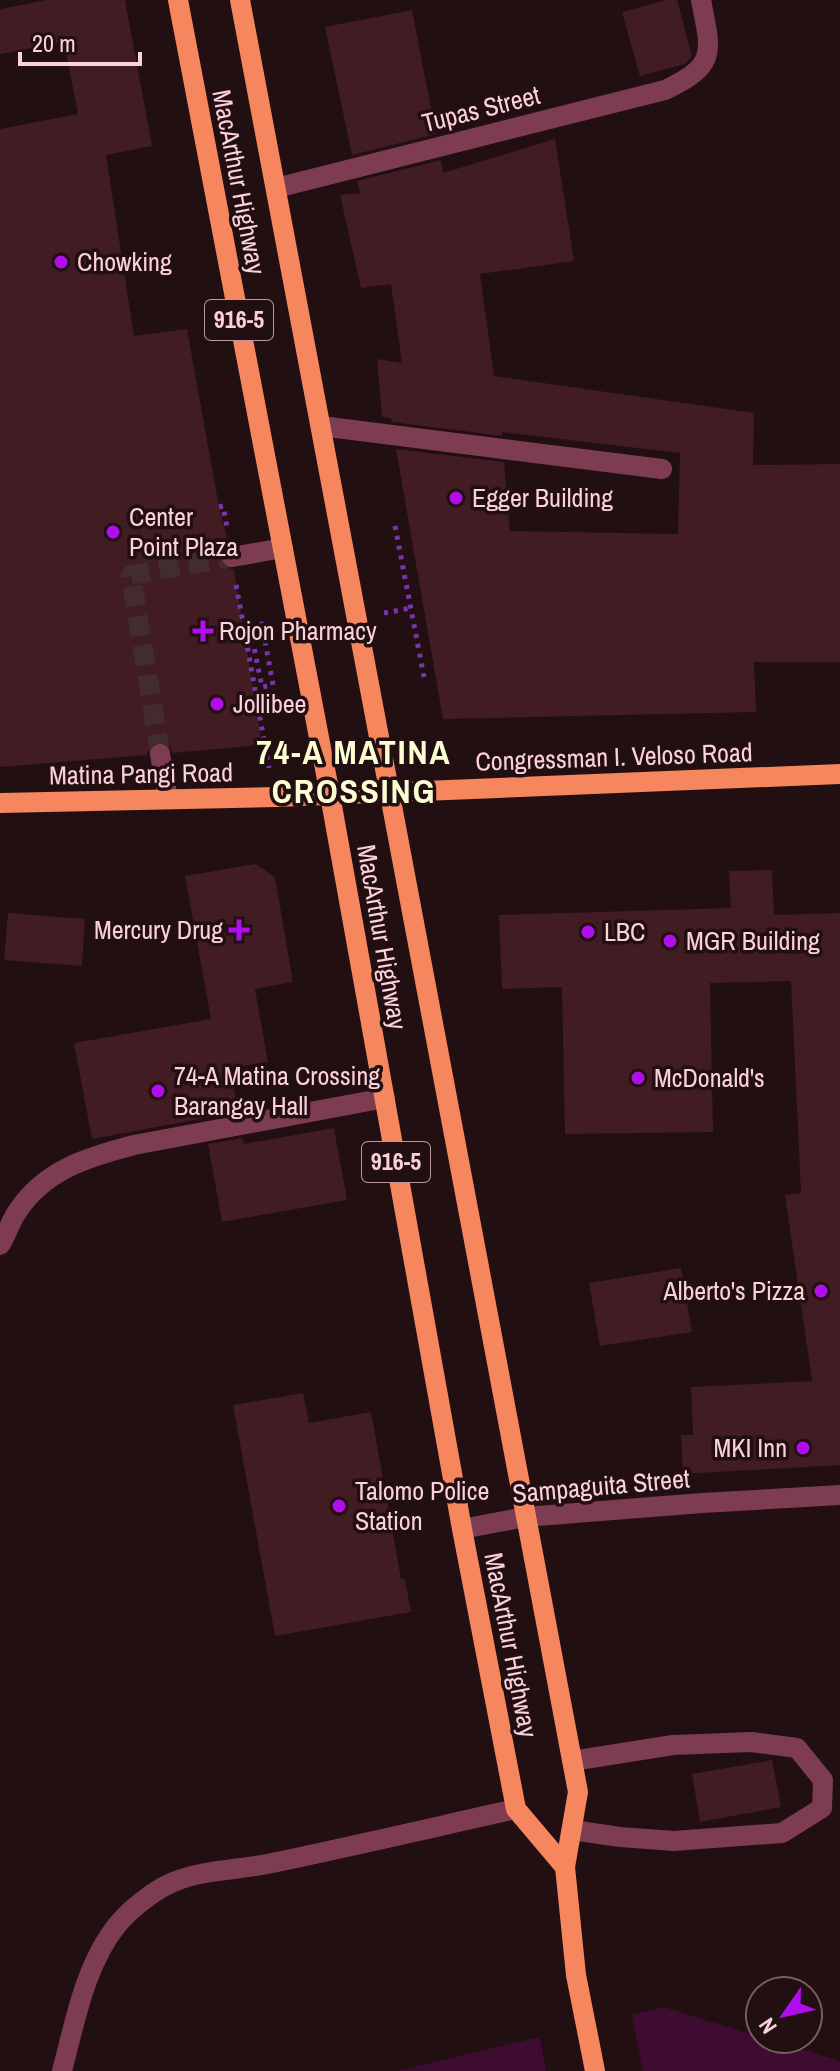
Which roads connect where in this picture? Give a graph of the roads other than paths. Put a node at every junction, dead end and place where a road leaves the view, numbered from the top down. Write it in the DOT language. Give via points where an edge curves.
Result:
graph roads {
  1 [pos="178,0"];
  2 [pos="240,0"];
  3 [pos="701,0"];
  4 [pos="276,188"];
  5 [pos="321,426"];
  6 [pos="662,469"];
  7 [pos="283,548"];
  8 [pos="232,557"];
  9 [pos="160,754"];
  10 [pos="840,774"];
  11 [pos="390,793"];
  12 [pos="330,795"];
  13 [pos="168,799"];
  14 [pos="0,803"];
  15 [pos="385,1098"];
  16 [pos="0,1245"];
  17 [pos="840,1495"];
  18 [pos="525,1517"];
  19 [pos="462,1529"];
  20 [pos="572,1761"];
  21 [pos="516,1809"];
  22 [pos="572,1830"];
  23 [pos="565,1867"];
  24 [pos="62,2071"];
  25 [pos="595,2071"];
  1 -- 7 [label="main road, MacArthur Highway / 916-5"];
  2 -- 4 [label="main road, MacArthur Highway / 916-5"];
  3 -- 4 [label="street, Tupas Street" via="708,54 696,73 665,90"];
  4 -- 5 [label="main road, MacArthur Highway / 916-5"];
  5 -- 6 [label="street"];
  5 -- 11 [label="main road, MacArthur Highway / 916-5"];
  7 -- 8 [label="street"];
  7 -- 12 [label="main road, MacArthur Highway / 916-5"];
  9 -- 13 [label="street"];
  10 -- 11 [label="main road, Congressman I. Veloso Road"];
  11 -- 12 [label="main road, Congressman I. Veloso Road"];
  11 -- 18 [label="main road, MacArthur Highway / 916-5"];
  12 -- 13 [label="main road, Matina Pangi Road"];
  12 -- 15 [label="main road, MacArthur Highway / 916-5"];
  13 -- 14 [label="main road, Matina Pangi Road"];
  15 -- 16 [label="street" via="94,1155 40,1185 17,1212"];
  15 -- 19 [label="main road, MacArthur Highway / 916-5"];
  17 -- 18 [label="street, Sampaguita Street"];
  18 -- 19 [label="street, Sampaguita Street"];
  18 -- 20 [label="main road, MacArthur Highway / 916-5"];
  19 -- 21 [label="main road, MacArthur Highway / 916-5"];
  20 -- 22 [label="main road, MacArthur Highway / 916-5" via="578,1792"];
  20 -- 22 [label="street" via="673,1745 751,1742 797,1748 823,1780 822,1808 782,1833 674,1841"];
  21 -- 23 [label="main road, MacArthur Highway / 916-5"];
  21 -- 24 [label="street" via="175,1881 133,1910 103,1948 81,2000"];
  22 -- 23 [label="main road, MacArthur Highway / 916-5"];
  23 -- 25 [label="main road, MacArthur Highway / 916-5" via="576,1975"];
}
